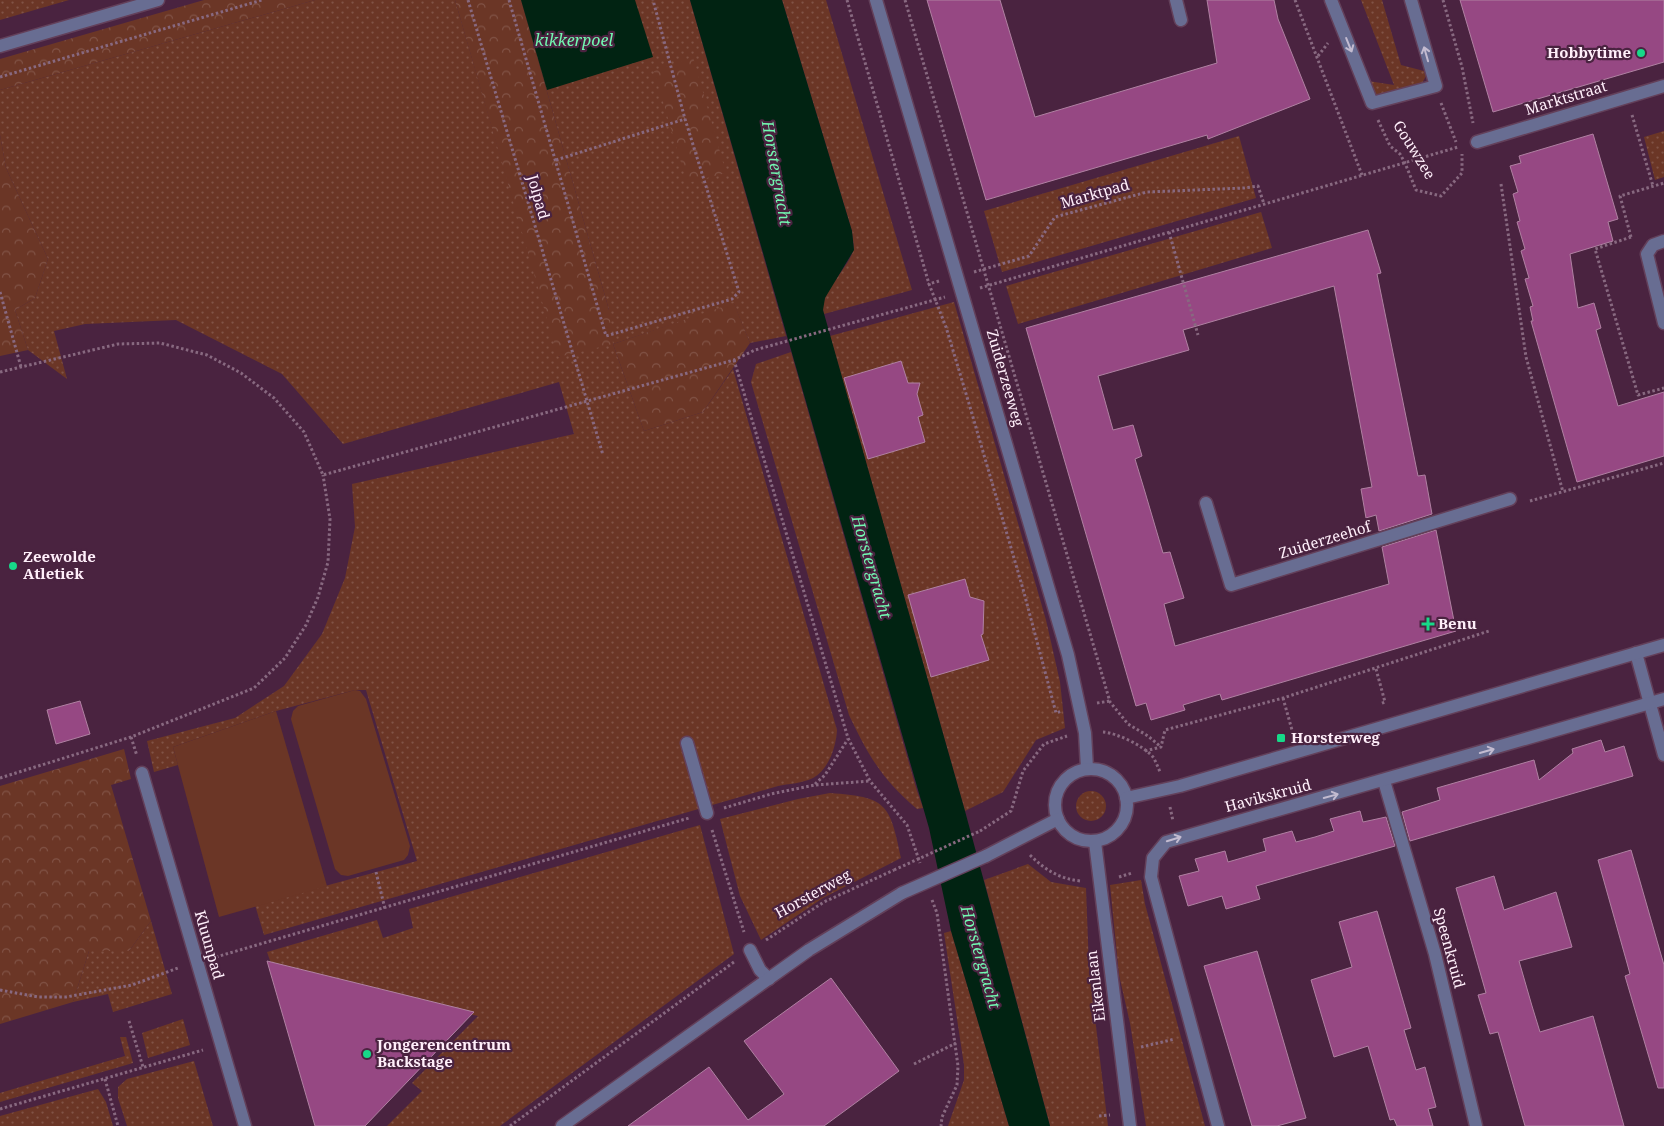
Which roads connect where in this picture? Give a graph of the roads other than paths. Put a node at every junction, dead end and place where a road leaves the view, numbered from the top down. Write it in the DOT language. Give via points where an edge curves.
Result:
graph roads {
  1 [pos="158,0"];
  2 [pos="876,0"];
  3 [pos="1176,0"];
  4 [pos="1331,0"];
  5 [pos="1411,0"];
  6 [pos="1181,20"];
  7 [pos="0,46"];
  8 [pos="1664,86"];
  9 [pos="1477,142"];
  10 [pos="1664,241"];
  11 [pos="1664,320"];
  12 [pos="1510,500"];
  13 [pos="1206,504"];
  14 [pos="1664,645"];
  15 [pos="1636,654"];
  16 [pos="1664,700"];
  17 [pos="1650,704"];
  18 [pos="687,743"];
  19 [pos="1664,755"];
  20 [pos="1087,768"];
  21 [pos="142,773"];
  22 [pos="1384,781"];
  23 [pos="1126,798"];
  24 [pos="707,813"];
  25 [pos="1058,819"];
  26 [pos="1094,842"];
  27 [pos="750,950"];
  28 [pos="769,978"];
  29 [pos="245,1126"];
  30 [pos="562,1126"];
  31 [pos="1130,1126"];
  32 [pos="1218,1126"];
  33 [pos="1476,1126"];
  1 -- 7 [label="street"];
  2 -- 20 [label="street, Zuiderzeeweg" via="1068,655 1085,733"];
  3 -- 6 [label="street"];
  4 -- 5 [label="street, Gouwzee, one-way" via="1372,103 1436,86"];
  8 -- 9 [label="street, Marktstraat"];
  10 -- 11 [label="street" via="1654,245 1647,254"];
  12 -- 13 [label="street, Zuiderzeehof" via="1231,585"];
  14 -- 15 [label="street"];
  15 -- 17 [label="street"];
  15 -- 23 [label="street" via="1180,786"];
  16 -- 17 [label="street, Havikskruid"];
  17 -- 19 [label="street"];
  22 -- 17 [label="street, Havikskruid, one-way"];
  18 -- 24 [label="street"];
  20 -- 23 [label="street" via="1105,771 1116,779"];
  20 -- 25 [label="street" via="1070,776 1059,788 1055,809"];
  21 -- 29 [label="street, Kluunpad"];
  32 -- 22 [label="street, Havikskruid, one-way" via="1151,877 1153,858 1166,842"];
  22 -- 33 [label="street, Speenkruid" via="1435,954"];
  23 -- 26 [label="street" via="1126,817 1121,827 1113,835"];
  25 -- 26 [label="street" via="1067,834"];
  25 -- 28 [label="street, bridge" via="986,856 902,893"];
  26 -- 31 [label="street, Eikenlaan"];
  27 -- 28 [label="street" via="760,970"];
  28 -- 30 [label="street"];
}
